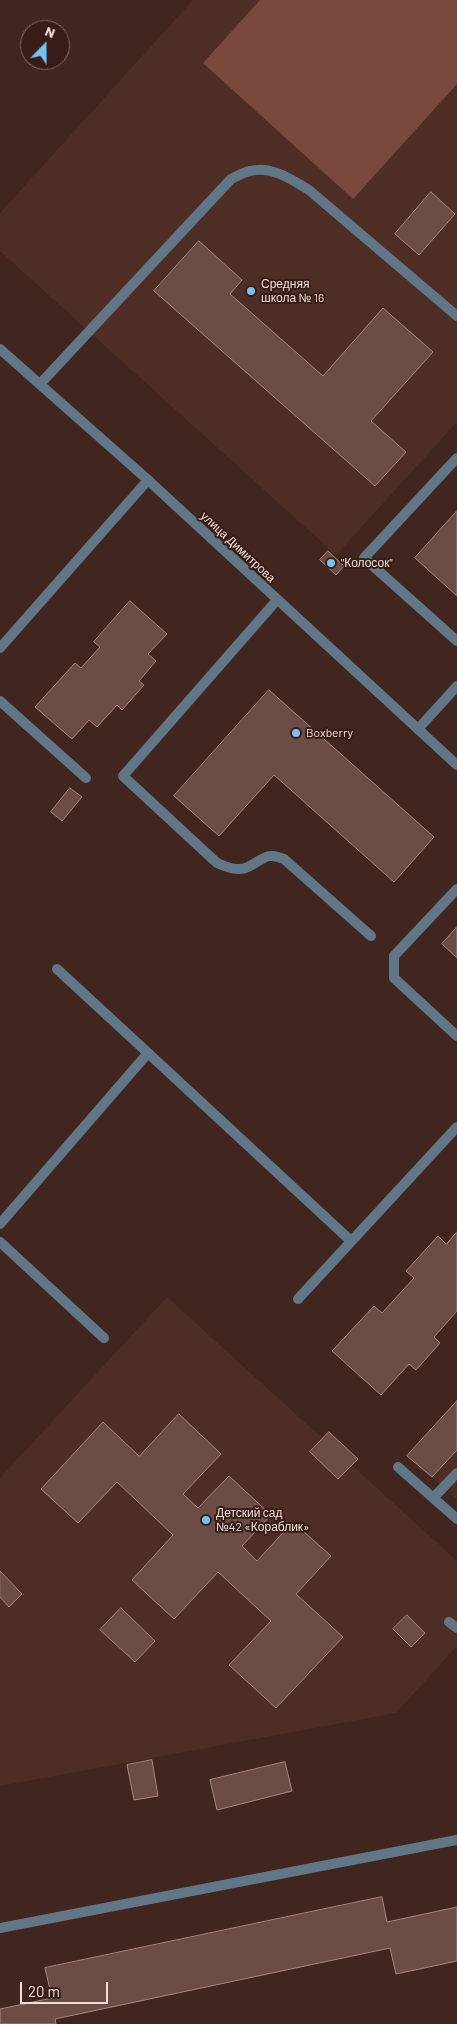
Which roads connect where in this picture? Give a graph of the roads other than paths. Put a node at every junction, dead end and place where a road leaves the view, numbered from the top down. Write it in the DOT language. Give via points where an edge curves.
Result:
graph roads {
  1 [pos="457,316"];
  2 [pos="0,348"];
  3 [pos="40,384"];
  4 [pos="457,458"];
  5 [pos="148,480"];
  6 [pos="277,600"];
  7 [pos="457,641"];
  8 [pos="0,648"];
  9 [pos="457,686"];
  10 [pos="0,701"];
  11 [pos="418,730"];
  12 [pos="457,766"];
  13 [pos="86,778"];
  14 [pos="457,889"];
  15 [pos="371,936"];
  16 [pos="58,969"];
  17 [pos="457,1036"];
  18 [pos="148,1053"];
  19 [pos="457,1127"];
  20 [pos="0,1224"];
  21 [pos="351,1241"];
  22 [pos="0,1242"];
  23 [pos="298,1299"];
  24 [pos="104,1338"];
  25 [pos="398,1467"];
  26 [pos="457,1473"];
  27 [pos="434,1498"];
  28 [pos="457,1518"];
  29 [pos="457,1840"];
  30 [pos="0,1928"];
  1 -- 3 [label="street" via="309,190 269,170 250,170 231,178"];
  2 -- 3 [label="street, улица Димитрова"];
  3 -- 5 [label="street, улица Димитрова"];
  4 -- 7 [label="street" via="364,558"];
  5 -- 6 [label="street, улица Димитрова"];
  5 -- 8 [label="street"];
  6 -- 11 [label="street, улица Димитрова"];
  6 -- 15 [label="street" via="122,776 217,863 227,868 247,868 276,855"];
  9 -- 11 [label="street"];
  10 -- 13 [label="street"];
  11 -- 12 [label="street, улица Димитрова"];
  14 -- 17 [label="street" via="394,956 394,978"];
  16 -- 18 [label="street"];
  18 -- 20 [label="street"];
  18 -- 21 [label="street"];
  19 -- 21 [label="street"];
  21 -- 23 [label="street"];
  22 -- 24 [label="street"];
  25 -- 27 [label="street"];
  26 -- 27 [label="street"];
  27 -- 28 [label="street"];
  29 -- 30 [label="street"];
}
